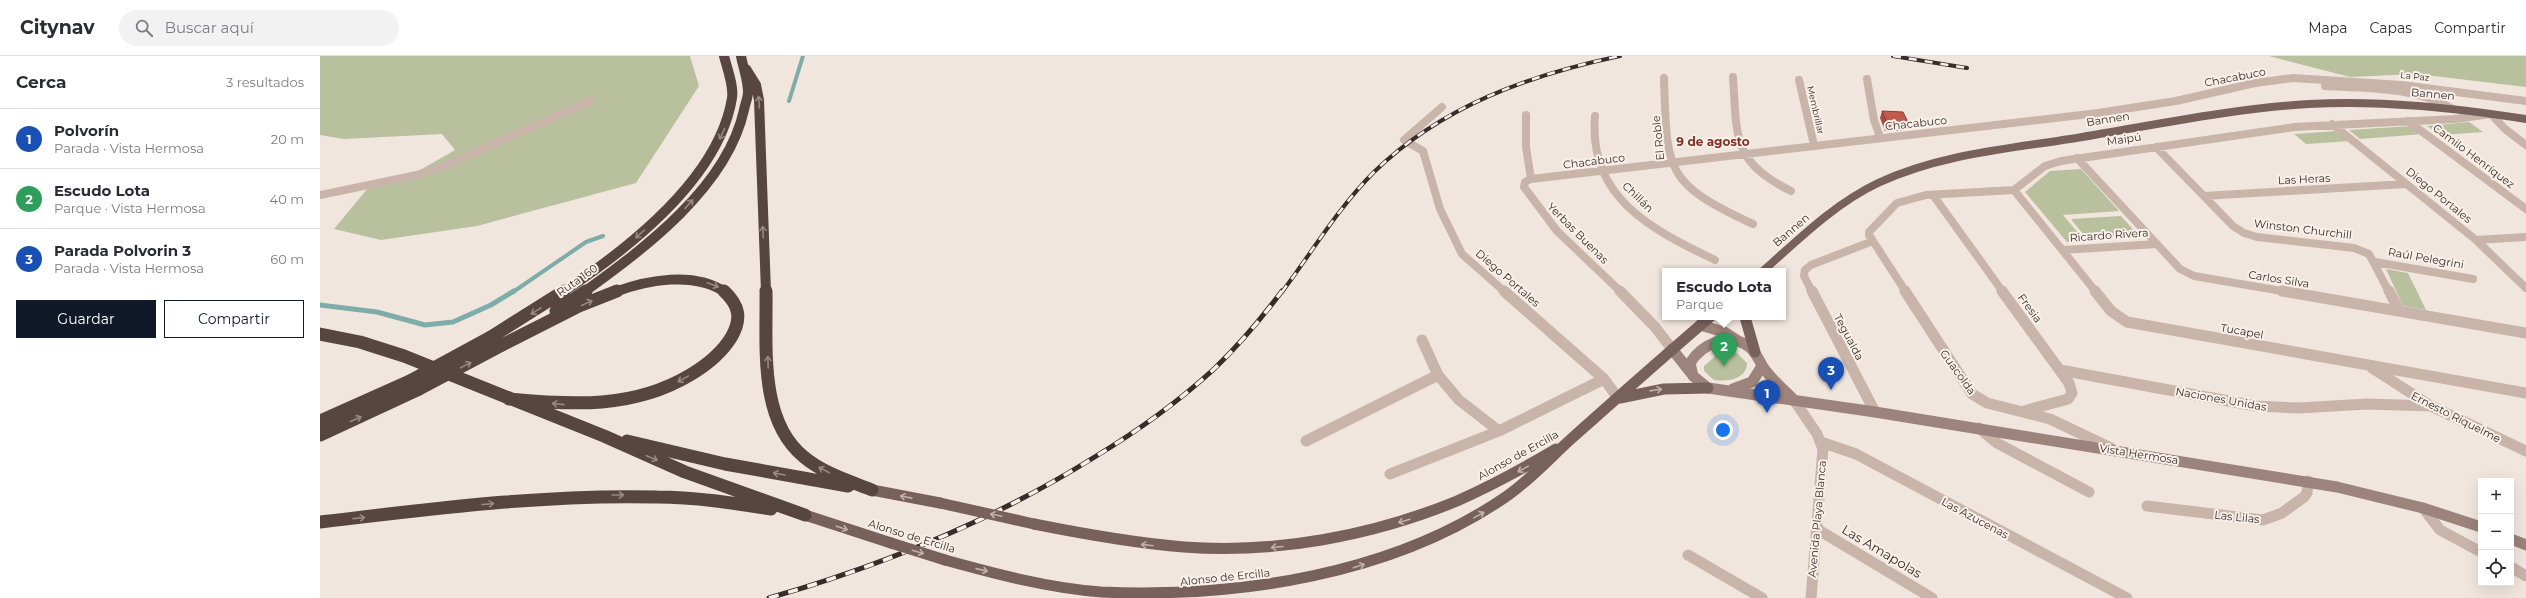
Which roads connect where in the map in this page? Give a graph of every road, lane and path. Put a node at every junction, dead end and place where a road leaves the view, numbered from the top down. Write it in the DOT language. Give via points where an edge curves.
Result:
graph roads {
  1 [pos="724,56"];
  2 [pos="742,56"];
  3 [pos="746,69"];
  4 [pos="1733,77"];
  5 [pos="1664,78"];
  6 [pos="2301,78"];
  7 [pos="1867,79"];
  8 [pos="1799,80"];
  9 [pos="590,101"];
  10 [pos="2526,101"];
  11 [pos="1442,107"];
  12 [pos="2453,109"];
  13 [pos="2491,114"];
  14 [pos="1526,115"];
  15 [pos="1595,116"];
  16 [pos="2526,119"];
  17 [pos="2408,121"];
  18 [pos="2332,124"];
  19 [pos="1880,137"];
  20 [pos="1814,145"];
  21 [pos="2526,145"];
  22 [pos="2156,147"];
  23 [pos="1742,153"];
  24 [pos="2077,158"];
  25 [pos="1670,162"];
  26 [pos="1602,171"];
  27 [pos="1531,180"];
  28 [pos="2406,184"];
  29 [pos="2014,190"];
  30 [pos="1791,191"];
  31 [pos="320,195"];
  32 [pos="1933,195"];
  33 [pos="2204,196"];
  34 [pos="2526,209"];
  35 [pos="1753,224"];
  36 [pos="2526,237"];
  37 [pos="2476,240"];
  38 [pos="1873,241"];
  39 [pos="2157,244"];
  40 [pos="2063,250"];
  41 [pos="1715,260"];
  42 [pos="2375,262"];
  43 [pos="1767,268"];
  44 [pos="2473,279"];
  45 [pos="2526,288"];
  46 [pos="2399,310"];
  47 [pos="1706,320"];
  48 [pos="1746,320"];
  49 [pos="1700,325"];
  50 [pos="2526,333"];
  51 [pos="320,334"];
  52 [pos="1422,340"];
  53 [pos="1741,343"];
  54 [pos="502,345"];
  55 [pos="1672,349"];
  56 [pos="1755,352"];
  57 [pos="2369,365"];
  58 [pos="1762,366"];
  59 [pos="2060,370"];
  60 [pos="1691,373"];
  61 [pos="1438,374"];
  62 [pos="1604,379"];
  63 [pos="414,385"];
  64 [pos="1708,388"];
  65 [pos="1728,390"];
  66 [pos="2526,393"];
  67 [pos="509,398"];
  68 [pos="1618,398"];
  69 [pos="1794,400"];
  70 [pos="2431,406"];
  71 [pos="2024,411"];
  72 [pos="1875,412"];
  73 [pos="320,422"];
  74 [pos="1979,428"];
  75 [pos="1499,431"];
  76 [pos="320,435"];
  77 [pos="604,436"];
  78 [pos="1306,441"];
  79 [pos="1568,441"];
  80 [pos="1821,442"];
  81 [pos="2114,450"];
  82 [pos="2526,451"];
  83 [pos="1390,474"];
  84 [pos="2308,481"];
  85 [pos="872,490"];
  86 [pos="2089,492"];
  87 [pos="2147,506"];
  88 [pos="2423,508"];
  89 [pos="805,515"];
  90 [pos="320,522"];
  91 [pos="2478,526"];
  92 [pos="1817,529"];
  93 [pos="2514,540"];
  94 [pos="2526,545"];
  95 [pos="2478,550"];
  96 [pos="1688,555"];
  97 [pos="2514,569"];
  98 [pos="2526,576"];
  99 [pos="1762,598"];
  100 [pos="1810,598"];
  101 [pos="1932,598"];
  102 [pos="2127,598"];
  1 -- 63 [label="highway, Ruta 160, one-way, bridge" via="732,82 730,110 715,146 687,187 641,233 600,267 549,303"];
  2 -- 3 [label="highway, Ruta 160"];
  54 -- 3 [label="highway, Ruta 160, one-way" via="616,269 690,204 714,174 738,132 748,96"];
  85 -- 3 [label="highway, one-way" via="829,472 802,456 783,437 774,417 769,391 759,100 756,85"];
  4 -- 23 [label="street"];
  5 -- 25 [label="street, El Roble"];
  6 -- 10 [label="street, La Paz" via="2408,85"];
  6 -- 12 [label="street" via="2320,85 2422,97 2441,102"];
  6 -- 19 [label="street, Chacabuco" via="2255,83 2176,101 2098,113"];
  7 -- 19 [label="street" via="1874,120"];
  8 -- 20 [label="street, Membrillar"];
  9 -- 31 [label="street" via="444,166"];
  11 -- 62 [label="street, Diego Portales" via="1404,140 1423,151 1440,209 1462,254"];
  12 -- 13 [label="main road, Bannen"];
  12 -- 43 [label="main road, Bannen" via="2359,103 2289,106 2129,129 1948,160 1895,176 1854,196"];
  13 -- 16 [label="main road"];
  13 -- 17 [label="street, Maipú"];
  13 -- 21 [label="street"];
  14 -- 27 [label="street, Yerbas Buenas" via="1526,147"];
  15 -- 26 [label="street, Chillán" via="1594,145"];
  17 -- 18 [label="street, Maipú"];
  17 -- 34 [label="street, Camilo Henríquez"];
  18 -- 22 [label="street, Maipú" via="2278,129"];
  18 -- 28 [label="street, Diego Portales"];
  19 -- 20 [label="street, Chacabuco"];
  20 -- 23 [label="street, Chacabuco"];
  22 -- 24 [label="street, Maipú"];
  22 -- 33 [label="street, Winston Churchill"];
  23 -- 25 [label="street, Chacabuco"];
  23 -- 30 [label="street" via="1750,166 1763,177"];
  24 -- 29 [label="street, Maipú" via="2049,164"];
  24 -- 39 [label="street, Carlos Silva"];
  25 -- 26 [label="street, Chacabuco"];
  25 -- 35 [label="street, El Roble" via="1678,174 1703,199"];
  26 -- 27 [label="street, Chacabuco"];
  26 -- 41 [label="street, Chillán" via="1618,196 1644,220"];
  27 -- 55 [label="street, Yerbas Buenas" via="1525,182 1524,187 1544,218 1646,316"];
  28 -- 33 [label="street, Las Heras"];
  28 -- 37 [label="street, Diego Portales"];
  29 -- 32 [label="street"];
  29 -- 40 [label="street, Tucapel"];
  32 -- 38 [label="street" via="1893,205 1869,232"];
  32 -- 59 [label="street, Fresia"];
  33 -- 42 [label="street, Winston Churchill" via="2244,233 2257,237 2358,249 2369,254"];
  36 -- 37 [label="street"];
  37 -- 45 [label="street, Diego Portales"];
  38 -- 71 [label="street, Guacolda" via="1972,394 1985,402"];
  38 -- 72 [label="street, Tegualda" via="1811,265 1804,273 1804,279"];
  39 -- 40 [label="street, Ricardo Rivera"];
  39 -- 46 [label="street, Carlos Silva" via="2180,268 2194,276"];
  40 -- 57 [label="street, Tucapel" via="2111,311 2126,322"];
  42 -- 44 [label="street, Raúl Pelegrini"];
  42 -- 46 [label="street, Winston Churchill"];
  46 -- 50 [label="street, Carlos Silva"];
  47 -- 49 [label="main road"];
  48 -- 56 [label="main road"];
  49 -- 53 [label="main road" via="1724,332"];
  49 -- 55 [label="main road"];
  51 -- 67 [label="highway" via="383,348"];
  52 -- 61 [label="street"];
  53 -- 56 [label="main road"];
  53 -- 60 [label="main road" via="1724,340 1706,346 1691,360"];
  63 -- 54 [label="highway, Ruta 160, one-way, bridge"];
  54 -- 67 [label="highway, one-way" via="608,294 662,280 695,280 715,286 730,296 738,310 732,335 718,354 681,380 650,394 586,406"];
  55 -- 60 [label="main road"];
  55 -- 68 [label="main road"];
  56 -- 58 [label="main road"];
  57 -- 66 [label="street, Tucapel"];
  57 -- 70 [label="street, Ernesto Riquelme"];
  58 -- 65 [label="main road, Vista Hermosa" via="1752,382"];
  58 -- 69 [label="main road"];
  59 -- 70 [label="street, Naciones Unidas" via="2256,406"];
  59 -- 71 [label="street, Fresia" via="2072,388 2070,397 2060,403"];
  60 -- 64 [label="main road"];
  61 -- 75 [label="street" via="1459,400"];
  61 -- 78 [label="street"];
  62 -- 68 [label="street, Diego Portales"];
  62 -- 75 [label="street"];
  63 -- 73 [label="highway, Ruta 160"];
  76 -- 63 [label="highway, Ruta 160, one-way"];
  64 -- 65 [label="main road, Vista Hermosa"];
  68 -- 64 [label="main road, one-way" via="1664,389"];
  65 -- 69 [label="main road, Vista Hermosa"];
  67 -- 77 [label="highway"];
  68 -- 79 [label="main road"];
  69 -- 72 [label="main road, Vista Hermosa"];
  69 -- 80 [label="street, Avenida Playa Blanca"];
  70 -- 82 [label="street, Ernesto Riquelme"];
  71 -- 81 [label="street, Guacolda" via="2059,423"];
  72 -- 74 [label="main road, Vista Hermosa"];
  74 -- 81 [label="main road, Vista Hermosa"];
  74 -- 86 [label="street" via="1997,443"];
  75 -- 83 [label="street"];
  85 -- 77 [label="highway, one-way" via="725,464"];
  77 -- 89 [label="highway, one-way" via="685,472"];
  79 -- 85 [label="main road, Alonso de Ercilla, one-way, bridge" via="1509,477 1434,511 1379,529 1320,542 1257,548 1187,548 1129,542"];
  89 -- 79 [label="main road, Alonso de Ercilla, one-way, bridge" via="945,560 1057,586 1120,594 1187,595 1291,583 1382,559 1460,525 1524,484"];
  80 -- 92 [label="street, Avenida Playa Blanca" via="1823,458"];
  80 -- 102 [label="street, Las Azucenas" via="1856,454"];
  81 -- 84 [label="main road, Vista Hermosa"];
  84 -- 87 [label="street, Las Lilas" via="2304,497 2268,520"];
  84 -- 88 [label="main road, Vista Hermosa"];
  88 -- 91 [label="main road, Vista Hermosa"];
  88 -- 95 [label="street" via="2427,518 2437,528"];
  90 -- 89 [label="highway, one-way" via="545,498 611,495 698,498"];
  92 -- 100 [label="street, Avenida Playa Blanca"];
  92 -- 101 [label="street, Las Amapolas"];
  93 -- 94 [label="main road"];
  96 -- 99 [label="street"];
  97 -- 98 [label="street"];
}
